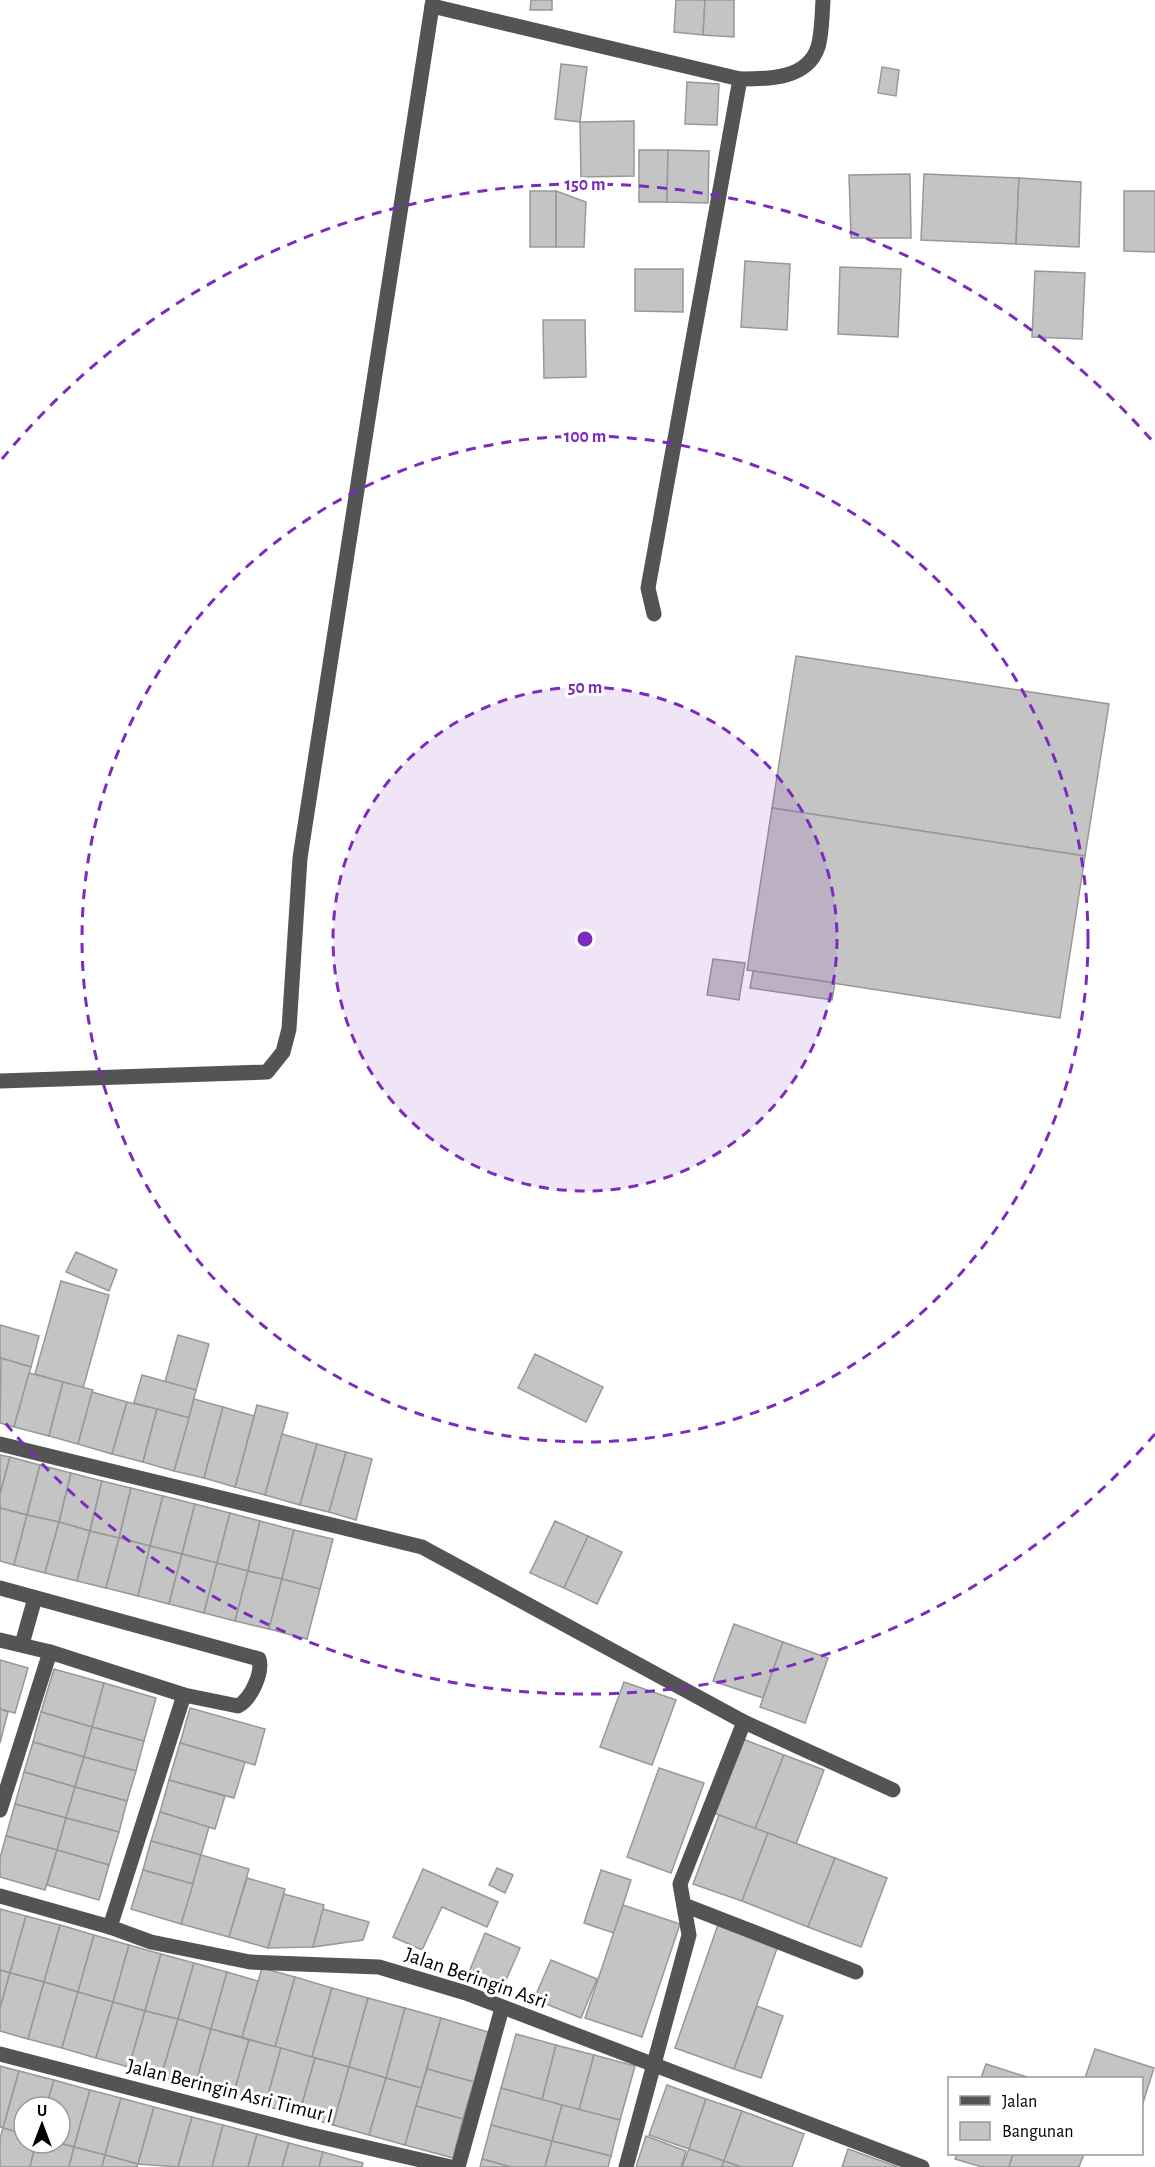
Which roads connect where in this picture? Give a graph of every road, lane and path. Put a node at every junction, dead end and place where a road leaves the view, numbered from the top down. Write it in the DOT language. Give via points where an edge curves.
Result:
graph roads {
  1 [pos="823,0"];
  2 [pos="433,3"];
  3 [pos="740,79"];
  4 [pos="654,614"];
  5 [pos="0,1081"];
  6 [pos="0,1444"];
  7 [pos="0,1588"];
  8 [pos="35,1598"];
  9 [pos="0,1640"];
  10 [pos="22,1644"];
  11 [pos="50,1652"];
  12 [pos="184,1695"];
  13 [pos="744,1722"];
  14 [pos="4,1780"];
  15 [pos="893,1790"];
  16 [pos="0,1810"];
  17 [pos="0,1896"];
  18 [pos="684,1905"];
  19 [pos="110,1926"];
  20 [pos="855,1972"];
  21 [pos="502,2008"];
  22 [pos="0,2054"];
  23 [pos="655,2066"];
  24 [pos="451,2167"];
  25 [pos="458,2167"];
  26 [pos="626,2167"];
  27 [pos="922,2167"];
  1 -- 3 [label="street" via="818,48 808,62 774,80"];
  2 -- 3 [label="street"];
  2 -- 5 [label="street" via="300,858 289,1029 283,1052 267,1072"];
  3 -- 4 [label="street" via="649,580"];
  6 -- 13 [label="street" via="422,1547"];
  7 -- 8 [label="street"];
  8 -- 10 [label="street"];
  8 -- 12 [label="street" via="259,1659 261,1665 252,1693 238,1706"];
  9 -- 10 [label="street"];
  10 -- 11 [label="street"];
  11 -- 12 [label="street"];
  11 -- 14 [label="street"];
  12 -- 19 [label="street"];
  13 -- 15 [label="street"];
  13 -- 18 [label="street" via="680,1884"];
  14 -- 16 [label="street"];
  17 -- 19 [label="street, Jalan Beringin Asri"];
  18 -- 20 [label="street"];
  18 -- 23 [label="street" via="689,1935"];
  19 -- 21 [label="street, Jalan Beringin Asri" via="151,1942 250,1962 380,1967"];
  21 -- 23 [label="street, Jalan Beringin Asri"];
  21 -- 25 [label="street"];
  22 -- 24 [label="street, Jalan Beringin Asri Timur I"];
  23 -- 26 [label="street"];
  23 -- 27 [label="street, Jalan Beringin Asri"];
}
